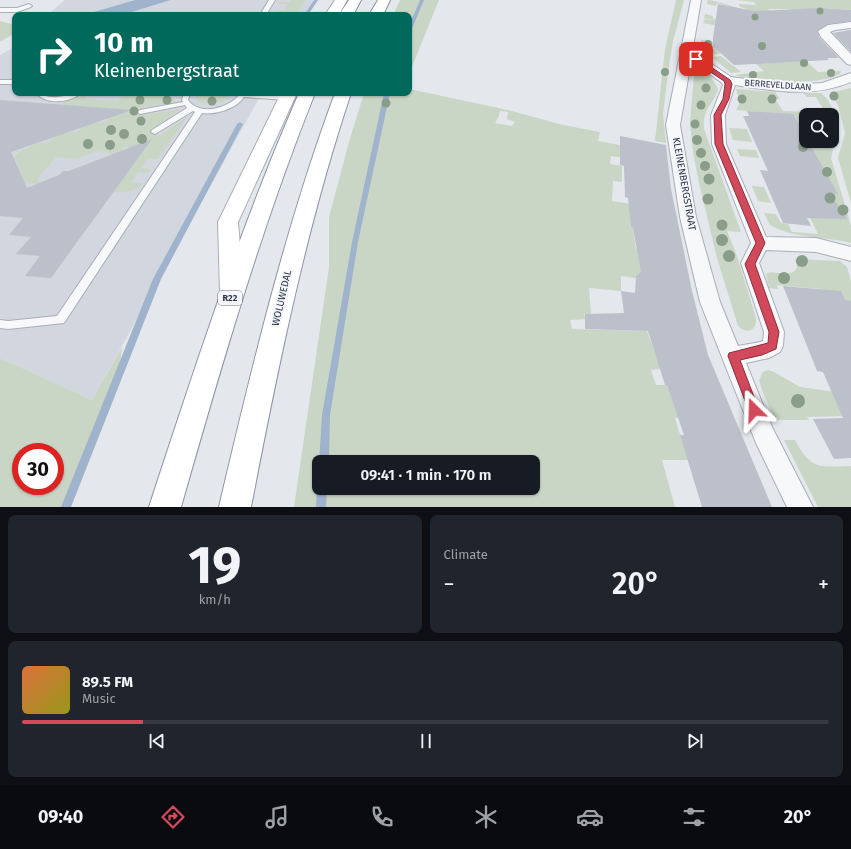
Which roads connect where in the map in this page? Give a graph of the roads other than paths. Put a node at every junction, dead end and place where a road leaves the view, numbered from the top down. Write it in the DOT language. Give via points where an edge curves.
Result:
graph roads {
  1 [pos="272,0"];
  2 [pos="341,0"];
  3 [pos="355,0"];
  4 [pos="384,0"];
  5 [pos="696,0"];
  6 [pos="28,6"];
  7 [pos="0,10"];
  8 [pos="265,12"];
  9 [pos="334,12"];
  10 [pos="348,12"];
  11 [pos="378,12"];
  12 [pos="851,25"];
  13 [pos="686,55"];
  14 [pos="851,61"];
  15 [pos="851,77"];
  16 [pos="727,80"];
  17 [pos="0,82"];
  18 [pos="12,82"];
  19 [pos="42,96"];
  20 [pos="70,96"];
  21 [pos="186,96"];
  22 [pos="242,96"];
  23 [pos="294,96"];
  24 [pos="342,96"];
  25 [pos="193,107"];
  26 [pos="140,112"];
  27 [pos="155,132"];
  28 [pos="760,243"];
  29 [pos="851,254"];
  30 [pos="0,324"];
  31 [pos="733,356"];
  32 [pos="166,507"];
  33 [pos="235,507"];
  34 [pos="800,507"];
  1 -- 8 [label="lane"];
  2 -- 9 [label="main road"];
  3 -- 10 [label="main road"];
  4 -- 11 [label="main road"];
  5 -- 13 [label="street, KLEINENBERGSTRAAT"];
  6 -- 7 [label="lane" via="22,10"];
  12 -- 14 [label="street" via="832,27 824,31"];
  13 -- 16 [label="street"];
  13 -- 31 [label="street, KLEINENBERGSTRAAT" via="673,125 681,182 710,302"];
  15 -- 16 [label="street, BERREVELDLAAN" via="834,84 803,88"];
  16 -- 28 [label="street" via="728,91 718,115 719,144"];
  17 -- 18 [label="lane"];
  19 -- 20 [label="lane" via="51,99"];
  21 -- 25 [label="lane" via="185,100"];
  22 -- 25 [label="lane" via="238,101 221,109"];
  23 -- 32 [label="main road, R22"];
  24 -- 33 [label="main road, WOLUWEDAL" via="288,274"];
  25 -- 26 [label="lane"];
  25 -- 27 [label="lane"];
  25 -- 30 [label="lane" via="60,320"];
  28 -- 29 [label="street" via="816,245"];
  28 -- 31 [label="street" via="750,264 774,332 773,346 762,351"];
  31 -- 34 [label="street, KLEINENBERGSTRAAT" via="764,435"];
}
